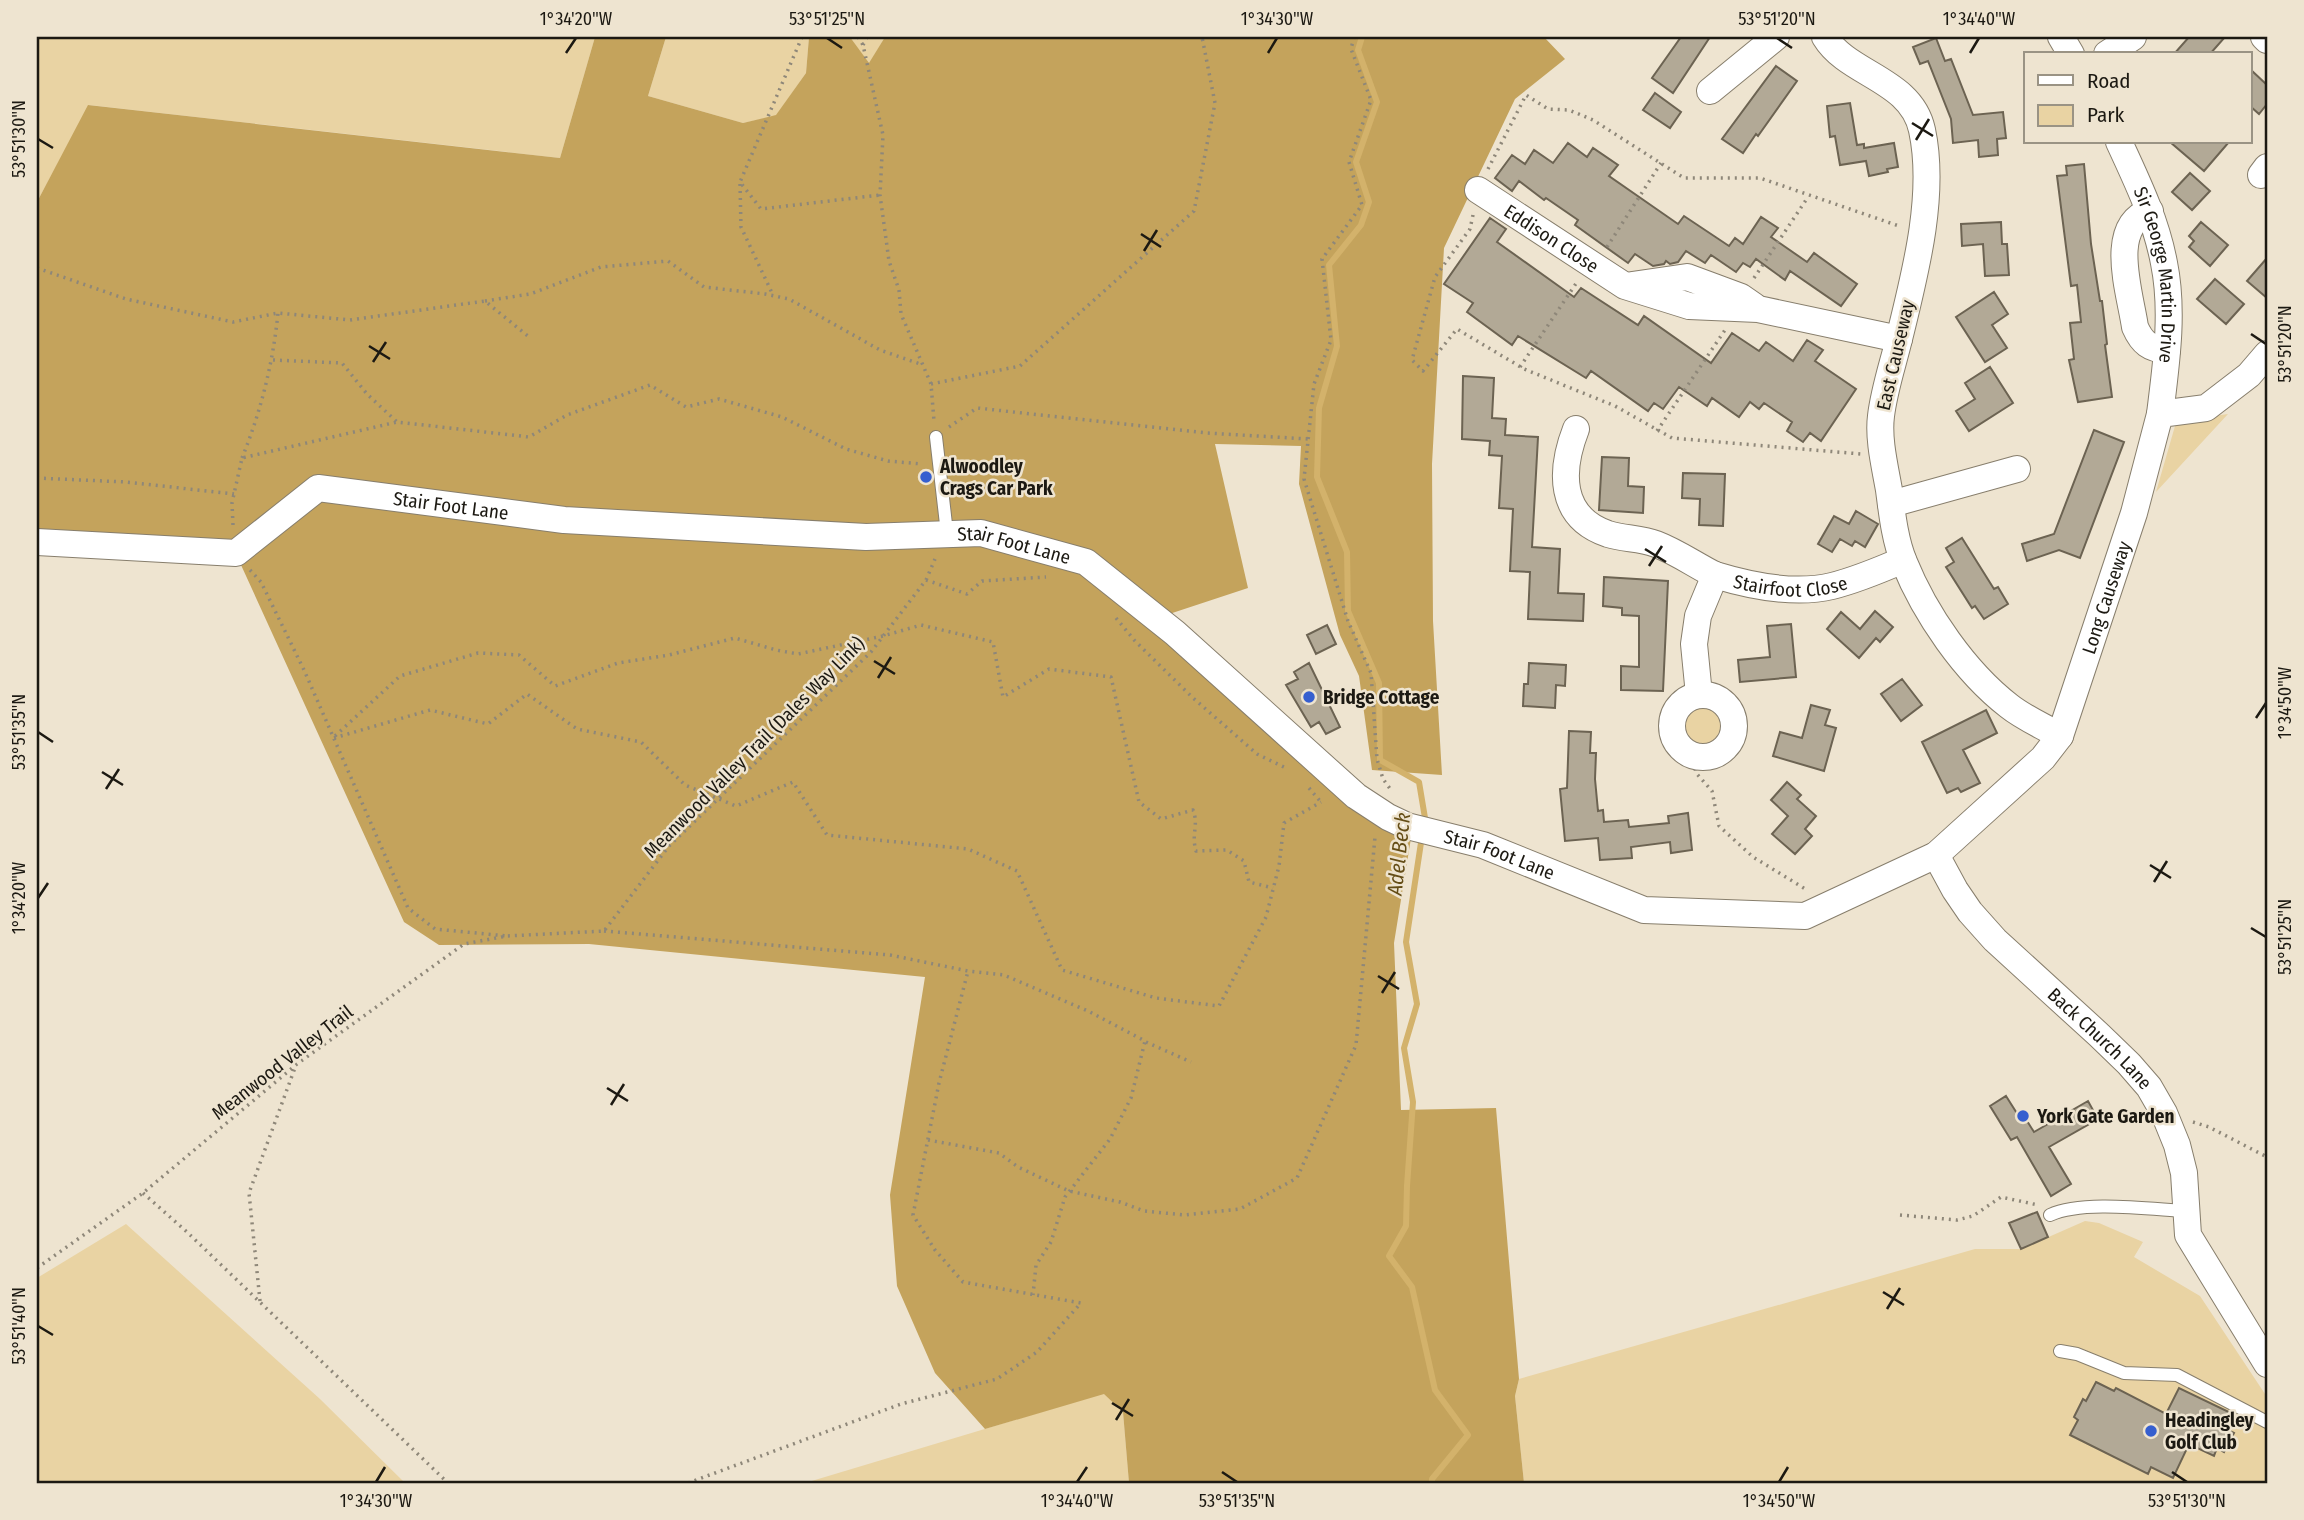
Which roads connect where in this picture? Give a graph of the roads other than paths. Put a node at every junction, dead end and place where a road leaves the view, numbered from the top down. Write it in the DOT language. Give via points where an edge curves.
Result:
graph roads {
  1 [pos="1776,37"];
  2 [pos="1825,37"];
  3 [pos="2133,37"];
  4 [pos="2110,52"];
  5 [pos="1710,91"];
  6 [pos="2120,144"];
  7 [pos="1478,190"];
  8 [pos="2150,211"];
  9 [pos="1899,339"];
  10 [pos="2167,350"];
  11 [pos="2267,354"];
  12 [pos="2160,414"];
  13 [pos="1576,429"];
  14 [pos="936,437"];
  15 [pos="2017,469"];
  16 [pos="1891,504"];
  17 [pos="947,533"];
  18 [pos="37,542"];
  19 [pos="1903,560"];
  20 [pos="1715,575"];
  21 [pos="1699,695"];
  22 [pos="2060,736"];
  23 [pos="1936,855"];
  24 [pos="2185,1210"];
  25 [pos="2050,1215"];
  26 [pos="2060,1351"];
  27 [pos="2267,1364"];
  28 [pos="2267,1422"];
  1 -- 5 [label="street"];
  2 -- 9 [label="street, East Causeway" via="1916,110 1922,130 1927,183"];
  3 -- 4 [label="street"];
  6 -- 8 [label="street, Sir George Martin Drive"];
  7 -- 9 [label="street, Eddison Close" via="1625,286 1689,306 1746,305"];
  8 -- 10 [label="street, Sir George Martin Drive" via="2166,276"];
  8 -- 10 [label="street" via="2131,224 2123,251 2138,336 2154,349"];
  9 -- 16 [label="street, East Causeway" via="1880,419"];
  10 -- 12 [label="street, Sir George Martin Drive"];
  11 -- 12 [label="street" via="2249,375 2206,408"];
  12 -- 22 [label="street, Long Causeway" via="2134,513"];
  13 -- 20 [label="street" via="1567,451 1565,480 1566,495 1581,516 1606,534 1657,544"];
  14 -- 17 [label="lane"];
  15 -- 16 [label="street"];
  16 -- 19 [label="street, East Causeway"];
  17 -- 18 [label="street, Stair Foot Lane" via="866,537 564,520 318,488 236,553"];
  17 -- 23 [label="street, Stair Foot Lane" via="981,533 1086,562 1175,632 1356,796 1398,821 1483,845 1644,910 1805,916"];
  19 -- 20 [label="street, Stairfoot Close" via="1829,587 1756,585"];
  19 -- 22 [label="street, East Causeway" via="1932,619 1979,677 2010,707"];
  20 -- 21 [label="street, Stairfoot Close" via="1698,616"];
  21 -- 21 [label="street" via="1674,712 1672,733 1683,750 1712,756 1728,744 1734,724 1727,706"];
  22 -- 23 [label="street, Long Causeway" via="2043,758"];
  23 -- 24 [label="street, Back Church Lane" via="1970,912 1995,940 2149,1087 2177,1144"];
  24 -- 25 [label="lane" via="2080,1208"];
  24 -- 27 [label="street, Back Church Lane" via="2188,1236"];
  26 -- 28 [label="lane" via="2124,1373 2177,1375"];
}
